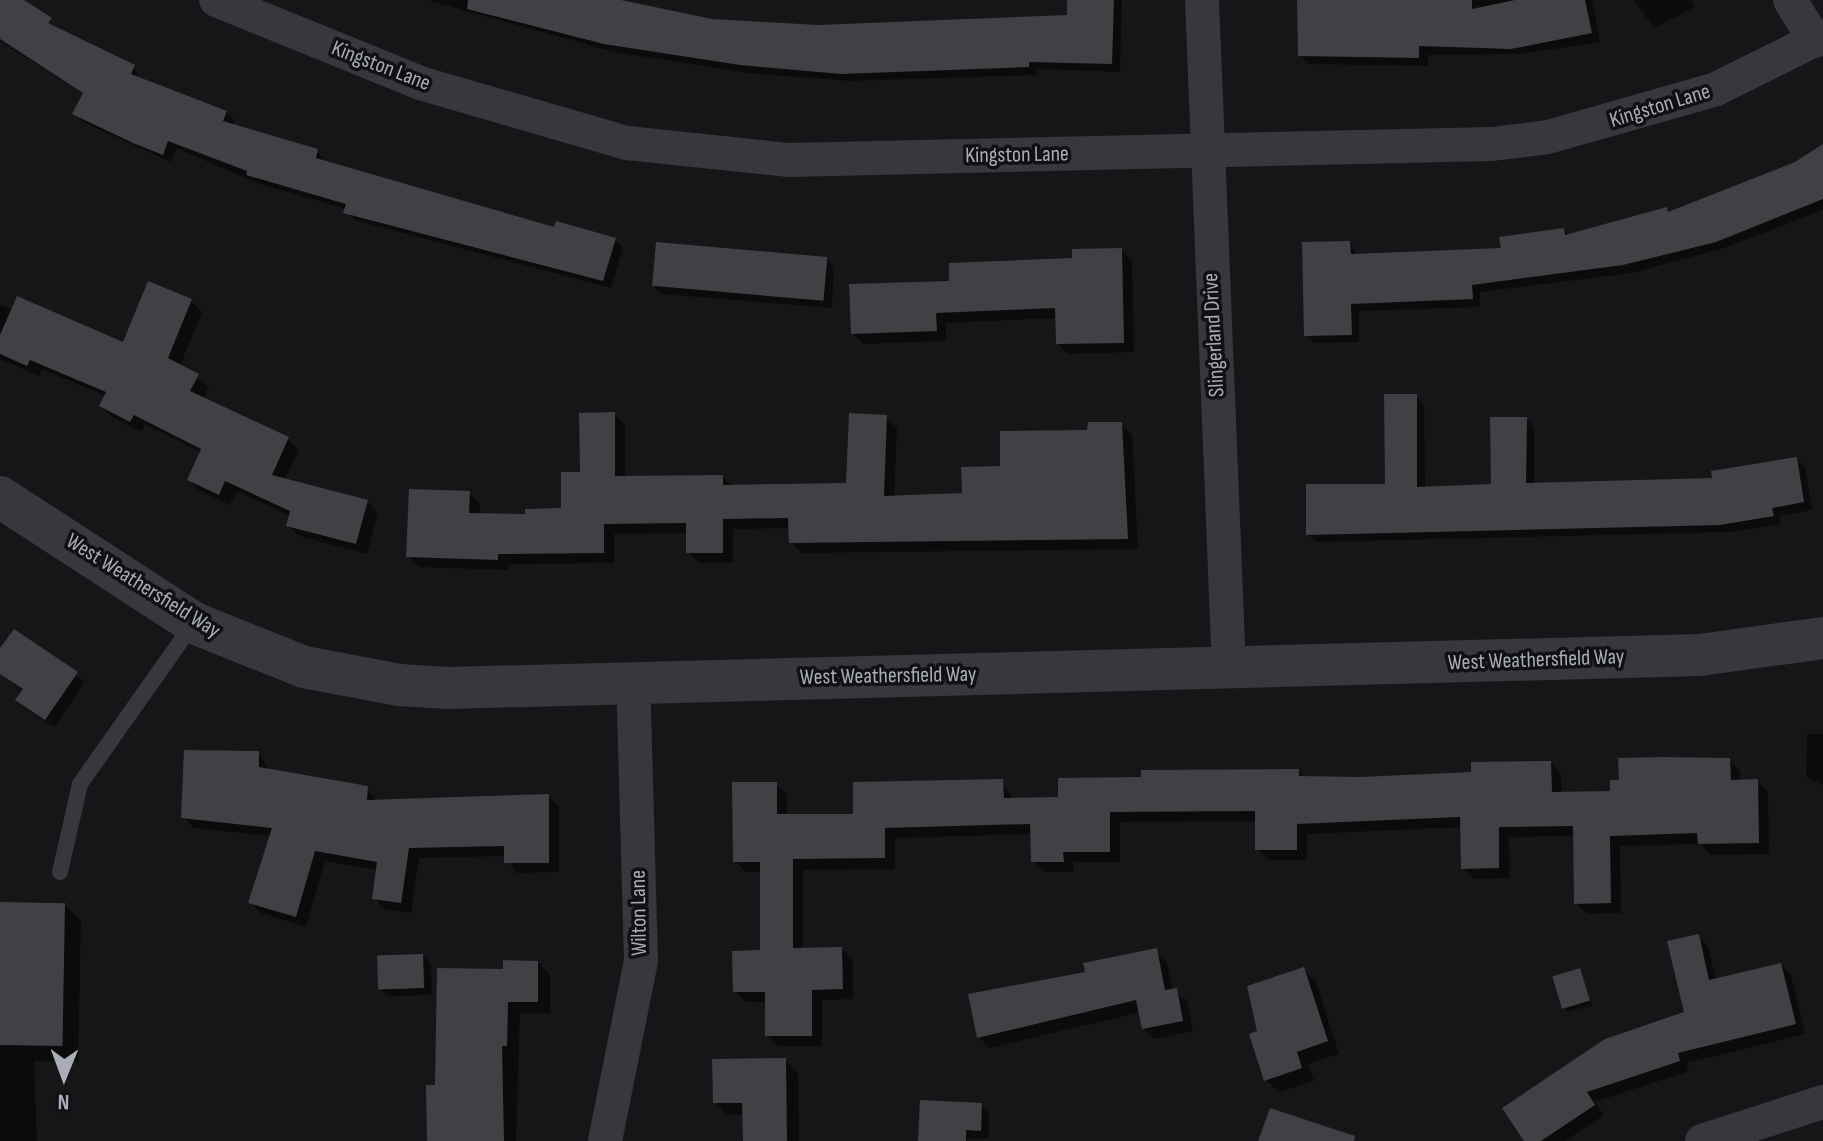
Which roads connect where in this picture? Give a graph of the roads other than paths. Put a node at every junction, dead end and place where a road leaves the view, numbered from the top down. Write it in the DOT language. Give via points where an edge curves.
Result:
graph roads {
  1 [pos="216,0"];
  2 [pos="1202,0"];
  3 [pos="1790,0"];
  4 [pos="1819,38"];
  5 [pos="1206,151"];
  6 [pos="0,497"];
  7 [pos="194,623"];
  8 [pos="1823,638"];
  9 [pos="1229,669"];
  10 [pos="633,682"];
  11 [pos="60,872"];
  12 [pos="1823,1102"];
  13 [pos="605,1141"];
  14 [pos="1702,1141"];
  1 -- 5 [label="street, Kingston Lane" via="420,83 627,143 789,160"];
  2 -- 5 [label="street, Slingerland Drive"];
  3 -- 4 [label="street"];
  4 -- 5 [label="street, Kingston Lane" via="1716,89 1548,137 1492,144"];
  5 -- 9 [label="street, Slingerland Drive"];
  6 -- 7 [label="street, West Weathersfield Way"];
  7 -- 10 [label="street, West Weathersfield Way" via="304,667 399,685"];
  7 -- 11 [label="lane" via="80,784"];
  8 -- 9 [label="street, West Weathersfield Way" via="1700,655"];
  9 -- 10 [label="street, West Weathersfield Way"];
  10 -- 13 [label="street, Wilton Lane" via="641,961"];
  12 -- 14 [label="street"];
}
